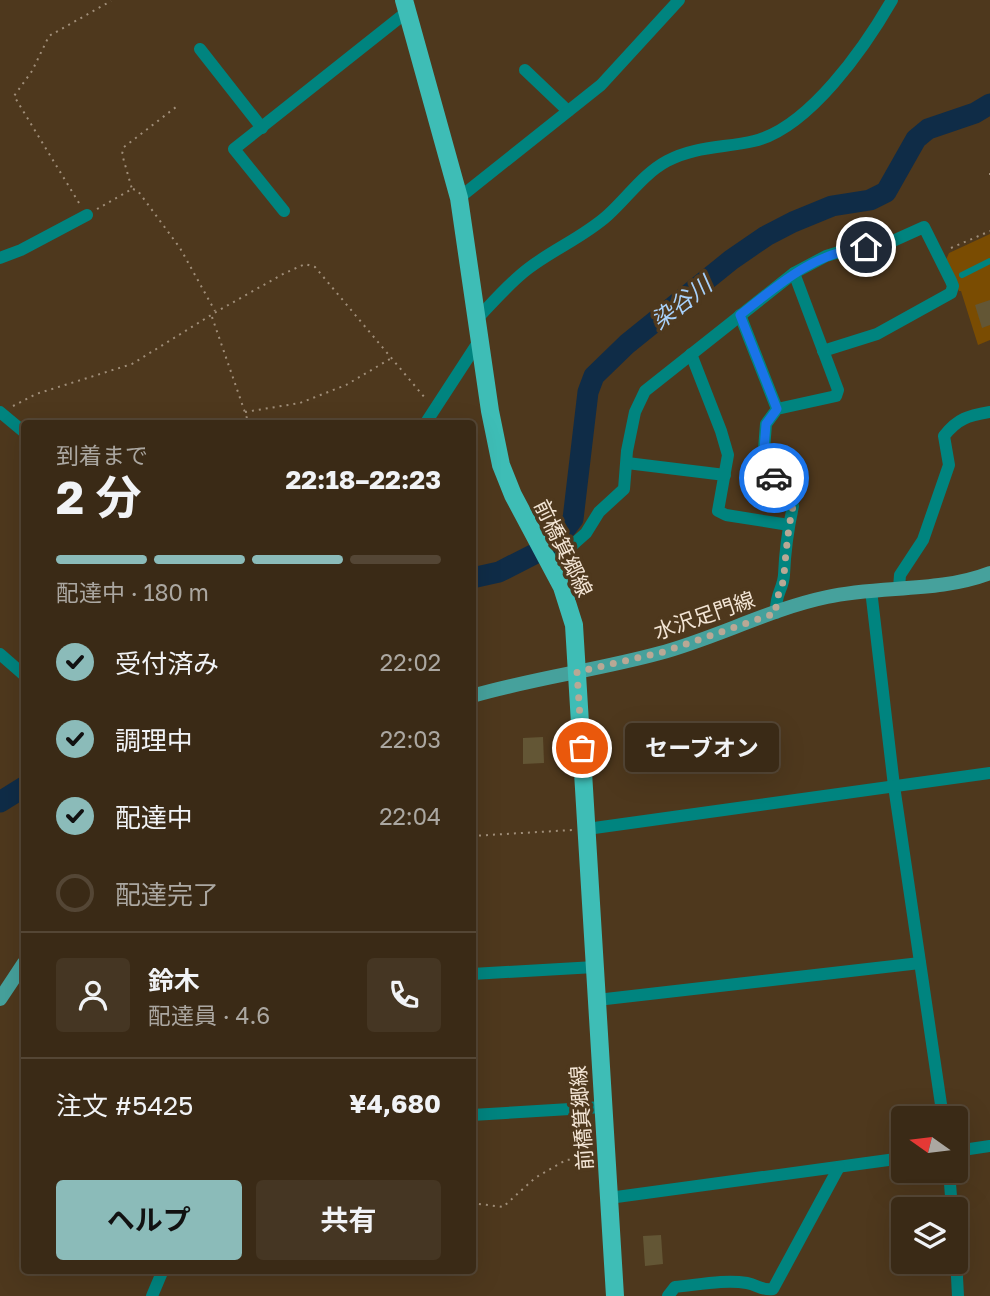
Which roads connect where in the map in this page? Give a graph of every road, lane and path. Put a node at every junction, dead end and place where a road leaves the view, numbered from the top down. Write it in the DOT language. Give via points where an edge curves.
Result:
graph roads {
  1 [pos="679,0"];
  2 [pos="111,1"];
  3 [pos="890,1"];
  4 [pos="406,6"];
  5 [pos="200,49"];
  6 [pos="525,70"];
  7 [pos="176,107"];
  8 [pos="568,111"];
  9 [pos="261,128"];
  10 [pos="132,189"];
  11 [pos="459,198"];
  12 [pos="284,211"];
  13 [pos="87,215"];
  14 [pos="990,230"];
  15 [pos="0,258"];
  16 [pos="990,261"];
  17 [pos="942,263"];
  18 [pos="794,273"];
  19 [pos="962,275"];
  20 [pos="216,312"];
  21 [pos="740,315"];
  22 [pos="212,317"];
  23 [pos="476,320"];
  24 [pos="479,341"];
  25 [pos="823,351"];
  26 [pos="691,354"];
  27 [pos="391,358"];
  28 [pos="434,408"];
  29 [pos="777,409"];
  30 [pos="245,412"];
  31 [pos="990,412"];
  32 [pos="3,416"];
  33 [pos="248,420"];
  34 [pos="427,420"];
  35 [pos="21,430"];
  36 [pos="0,433"];
  37 [pos="627,463"];
  38 [pos="725,475"];
  39 [pos="789,525"];
  40 [pos="549,561"];
  41 [pos="990,573"];
  42 [pos="899,587"];
  43 [pos="871,590"];
  44 [pos="776,613"];
  45 [pos="0,654"];
  46 [pos="21,672"];
  47 [pos="577,672"];
  48 [pos="476,695"];
  49 [pos="990,773"];
  50 [pos="894,786"];
  51 [pos="587,829"];
  52 [pos="476,836"];
  53 [pos="920,963"];
  54 [pos="595,967"];
  55 [pos="21,968"];
  56 [pos="476,974"];
  57 [pos="0,999"];
  58 [pos="597,1000"];
  59 [pos="941,1106"];
  60 [pos="603,1107"];
  61 [pos="476,1115"];
  62 [pos="990,1146"];
  63 [pos="968,1149"];
  64 [pos="606,1157"];
  65 [pos="891,1160"];
  66 [pos="839,1167"];
  67 [pos="609,1198"];
  68 [pos="476,1204"];
  69 [pos="161,1274"];
  70 [pos="957,1274"];
  71 [pos="152,1296"];
  72 [pos="615,1296"];
  73 [pos="668,1296"];
  74 [pos="958,1296"];
  1 -- 8 [label="street" via="601,85"];
  2 -- 13 [label="path" via="50,36 14,96"];
  3 -- 23 [label="street" via="831,85 788,126 753,141 700,148 663,163 608,216 530,267"];
  4 -- 9 [label="street"];
  4 -- 11 [label="main road, 前橋箕郷線"];
  5 -- 9 [label="street"];
  6 -- 8 [label="street"];
  7 -- 10 [label="path" via="124,147"];
  8 -- 11 [label="street"];
  9 -- 12 [label="street" via="234,149"];
  10 -- 13 [label="path"];
  10 -- 20 [label="path" via="180,248"];
  11 -- 23 [label="main road, 前橋箕郷線"];
  13 -- 15 [label="street"];
  14 -- 17 [label="path" via="946,250"];
  16 -- 19 [label="lane"];
  17 -- 18 [label="street" via="924,227 884,245 849,248 826,256"];
  17 -- 25 [label="street" via="953,286 951,293 877,334"];
  18 -- 21 [label="street"];
  18 -- 25 [label="street"];
  20 -- 22 [label="path"];
  20 -- 27 [label="path" via="305,264 315,267"];
  21 -- 26 [label="street"];
  21 -- 29 [label="street"];
  22 -- 30 [label="path"];
  22 -- 32 [label="path" via="132,364 23,400"];
  23 -- 24 [label="main road, 前橋箕郷線"];
  24 -- 28 [label="street"];
  24 -- 40 [label="main road, 前橋箕郷線" via="501,465"];
  25 -- 29 [label="street" via="838,390 836,396"];
  26 -- 37 [label="street" via="645,391 635,412"];
  26 -- 38 [label="street" via="728,455"];
  27 -- 28 [label="path"];
  27 -- 30 [label="path" via="346,385 300,403"];
  28 -- 34 [label="street"];
  29 -- 39 [label="street" via="766,424 763,462 793,506"];
  30 -- 33 [label="path"];
  31 -- 42 [label="street" via="955,422 944,436 949,465 923,540 900,575"];
  32 -- 35 [label="street"];
  32 -- 36 [label="street"];
  37 -- 38 [label="street"];
  37 -- 40 [label="street" via="624,489 599,512 586,533"];
  38 -- 39 [label="street" via="718,511"];
  39 -- 44 [label="street"];
  40 -- 47 [label="main road, 前橋箕郷線" via="574,625"];
  41 -- 42 [label="main road, 水沢足門線" via="956,583"];
  42 -- 43 [label="main road, 水沢足門線"];
  43 -- 44 [label="main road, 水沢足門線" via="823,597"];
  43 -- 50 [label="street"];
  44 -- 47 [label="main road, 水沢足門線" via="663,652"];
  45 -- 46 [label="street"];
  47 -- 48 [label="main road, 水沢足門線"];
  47 -- 51 [label="main road, 前橋箕郷線"];
  49 -- 50 [label="street"];
  50 -- 51 [label="street"];
  50 -- 53 [label="street"];
  51 -- 52 [label="path"];
  51 -- 54 [label="main road, 前橋箕郷線"];
  53 -- 58 [label="street"];
  53 -- 59 [label="street"];
  54 -- 56 [label="street"];
  54 -- 58 [label="main road, 前橋箕郷線"];
  55 -- 57 [label="main road"];
  58 -- 60 [label="main road, 前橋箕郷線"];
  60 -- 61 [label="street"];
  60 -- 64 [label="main road, 前橋箕郷線"];
  62 -- 63 [label="street"];
  64 -- 67 [label="main road, 前橋箕郷線"];
  64 -- 68 [label="path" via="566,1160 534,1178 503,1207"];
  65 -- 66 [label="street"];
  66 -- 67 [label="street"];
  66 -- 73 [label="street" via="773,1289 728,1283 675,1287"];
  67 -- 72 [label="main road, 前橋箕郷線"];
  69 -- 71 [label="street"];
  70 -- 74 [label="street"];
}
